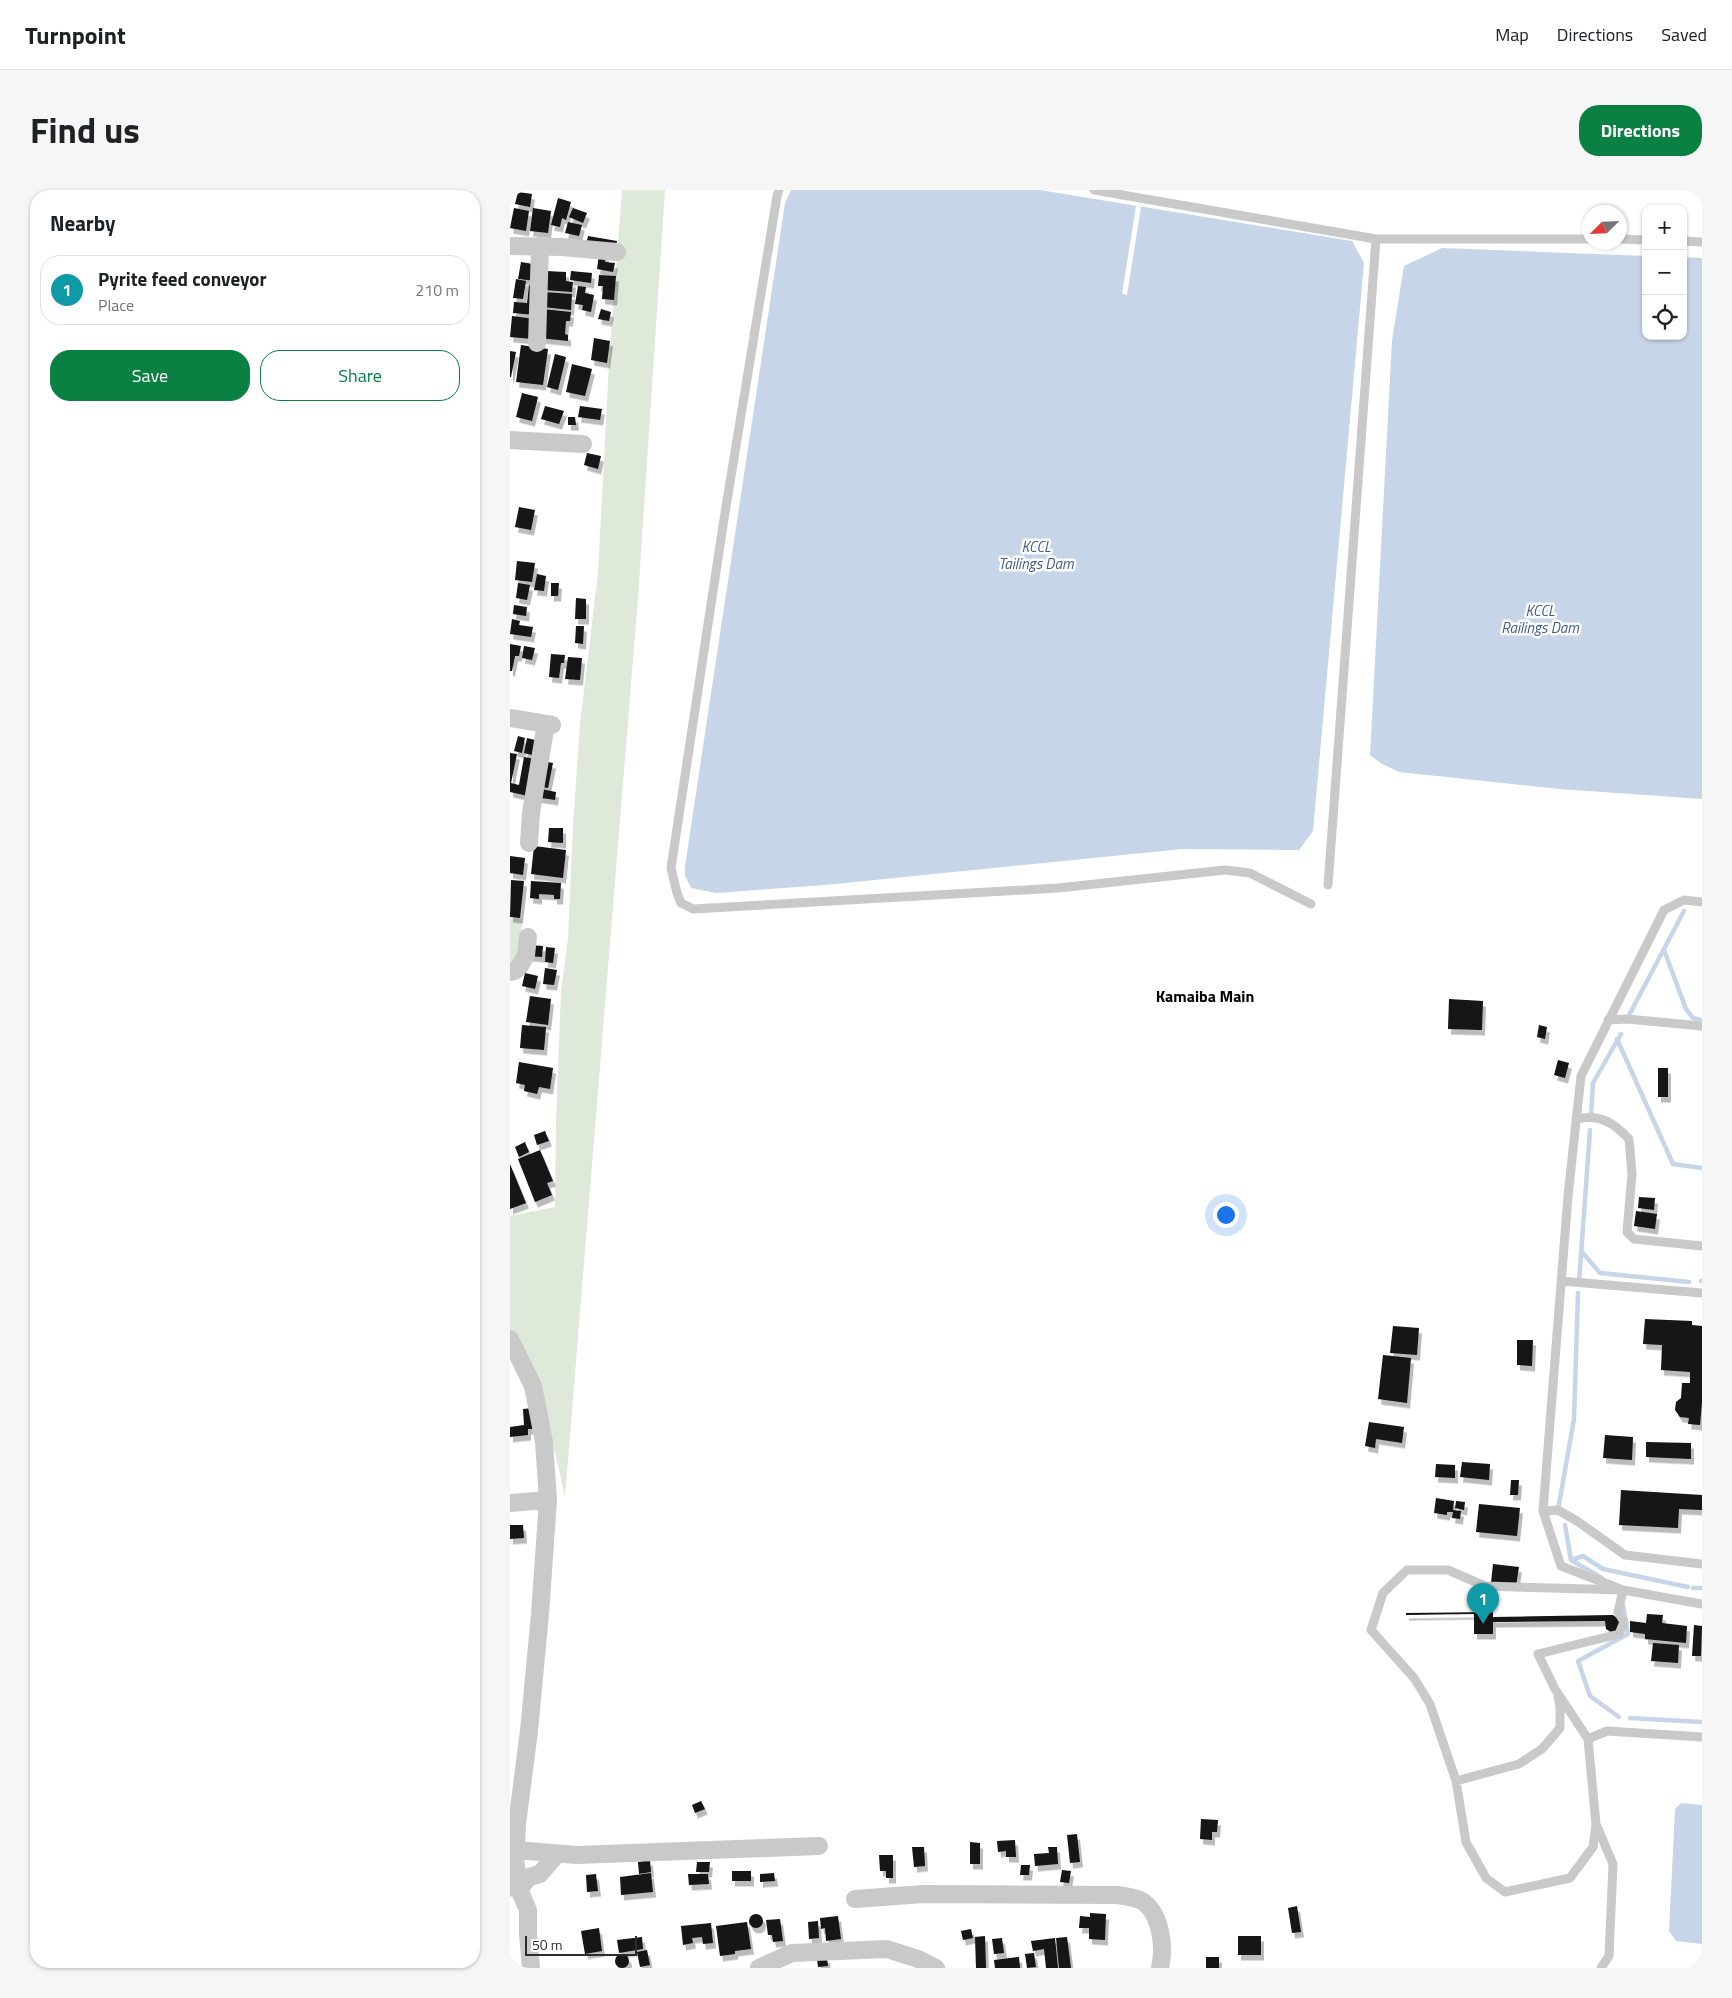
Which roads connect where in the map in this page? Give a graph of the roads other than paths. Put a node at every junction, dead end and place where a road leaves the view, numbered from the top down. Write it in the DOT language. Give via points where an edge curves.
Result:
graph roads {
  1 [pos="780,190"];
  2 [pos="1094,190"];
  3 [pos="1376,239"];
  4 [pos="1582,239"];
  5 [pos="1627,239"];
  6 [pos="1642,240"];
  7 [pos="1687,241"];
  8 [pos="1702,242"];
  9 [pos="510,246"];
  10 [pos="540,246"];
  11 [pos="617,252"];
  12 [pos="537,342"];
  13 [pos="510,440"];
  14 [pos="583,444"];
  15 [pos="510,718"];
  16 [pos="529,843"];
  17 [pos="1328,885"];
  18 [pos="1702,902"];
  19 [pos="1311,904"];
  20 [pos="528,937"];
  21 [pos="510,972"];
  22 [pos="1608,1020"];
  23 [pos="1702,1026"];
  24 [pos="1576,1119"];
  25 [pos="1702,1246"];
  26 [pos="1561,1281"];
  27 [pos="1702,1293"];
  28 [pos="510,1339"];
  29 [pos="548,1500"];
  30 [pos="510,1503"];
  31 [pos="1543,1511"];
  32 [pos="1702,1564"];
  33 [pos="1624,1590"];
  34 [pos="1702,1604"];
  35 [pos="1555,1690"];
  36 [pos="1702,1737"];
  37 [pos="1588,1739"];
  38 [pos="1456,1781"];
  39 [pos="1596,1824"];
  40 [pos="819,1846"];
  41 [pos="515,1850"];
  42 [pos="556,1854"];
  43 [pos="515,1888"];
  44 [pos="855,1899"];
  45 [pos="531,1968"];
  46 [pos="760,1968"];
  47 [pos="936,1968"];
  48 [pos="1160,1968"];
  49 [pos="1601,1968"];
  1 -- 19 [label="lane" via="724,519 671,868 681,903 694,909 835,902 1058,888 1225,870 1250,873"];
  2 -- 3 [label="lane"];
  3 -- 4 [label="lane"];
  3 -- 17 [label="lane"];
  5 -- 6 [label="lane"];
  7 -- 8 [label="lane"];
  9 -- 10 [label="street"];
  10 -- 11 [label="street"];
  10 -- 12 [label="street"];
  13 -- 14 [label="street"];
  15 -- 16 [label="street" via="549,724 531,813"];
  18 -- 22 [label="lane" via="1684,900 1664,910"];
  20 -- 21 [label="street" via="523,961 515,972"];
  22 -- 23 [label="lane"];
  22 -- 24 [label="lane" via="1581,1076"];
  24 -- 25 [label="lane" via="1591,1116 1617,1127 1629,1139 1632,1174 1627,1232 1634,1239"];
  24 -- 26 [label="lane"];
  26 -- 27 [label="lane"];
  26 -- 31 [label="lane"];
  28 -- 29 [label="street" via="533,1386 544,1442"];
  29 -- 30 [label="street"];
  29 -- 41 [label="street" via="539,1624"];
  31 -- 32 [label="lane" via="1558,1510 1577,1520 1625,1555"];
  31 -- 33 [label="lane" via="1561,1566"];
  33 -- 34 [label="lane"];
  33 -- 35 [label="lane" via="1618,1612 1624,1622 1619,1634 1538,1654"];
  33 -- 38 [label="lane" via="1485,1586 1448,1570 1407,1570 1383,1593 1371,1630 1414,1678 1430,1704"];
  35 -- 37 [label="lane"];
  35 -- 38 [label="lane" via="1560,1706 1560,1728 1542,1749 1519,1764"];
  36 -- 37 [label="lane" via="1607,1731"];
  37 -- 39 [label="lane"];
  38 -- 39 [label="lane" via="1466,1842 1486,1878 1505,1892 1570,1878 1593,1847"];
  39 -- 49 [label="lane" via="1614,1864 1609,1956"];
  40 -- 42 [label="street"];
  41 -- 42 [label="street"];
  41 -- 43 [label="street"];
  42 -- 43 [label="street" via="540,1874 529,1877"];
  43 -- 45 [label="street" via="528,1910"];
  44 -- 48 [label="street" via="924,1894 1132,1897 1142,1901 1156,1921 1162,1949"];
  46 -- 47 [label="street" via="792,1954 887,1949"];
}
